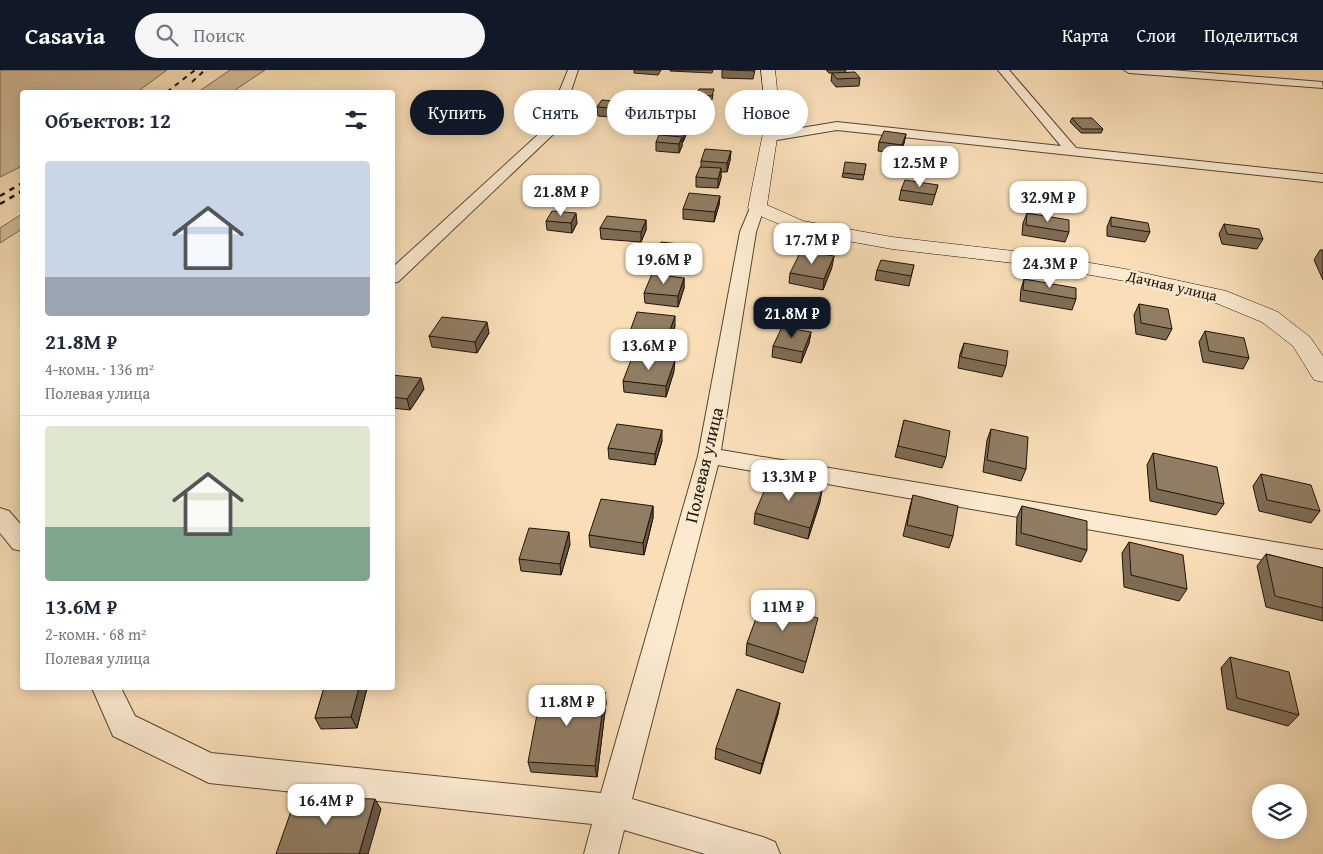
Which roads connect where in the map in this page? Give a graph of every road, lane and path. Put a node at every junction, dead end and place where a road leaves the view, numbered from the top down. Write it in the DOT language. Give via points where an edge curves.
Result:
graph roads {
  1 [pos="573,70"];
  2 [pos="768,70"];
  3 [pos="1003,70"];
  4 [pos="1129,70"];
  5 [pos="1312,70"];
  6 [pos="1322,86"];
  7 [pos="771,137"];
  8 [pos="1072,151"];
  9 [pos="1323,178"];
  10 [pos="757,208"];
  11 [pos="395,275"];
  12 [pos="1323,375"];
  13 [pos="709,456"];
  14 [pos="0,517"];
  15 [pos="20,540"];
  16 [pos="1323,560"];
  17 [pos="107,690"];
  18 [pos="612,810"];
  19 [pos="601,854"];
  20 [pos="763,854"];
  1 -- 11 [label="street" via="563,97 559,122"];
  2 -- 7 [label="street, Полевая улица" via="773,118"];
  3 -- 8 [label="street"];
  4 -- 6 [label="street"];
  5 -- 6 [label="street"];
  7 -- 8 [label="street" via="838,126"];
  7 -- 10 [label="street, Полевая улица"];
  8 -- 9 [label="street"];
  10 -- 12 [label="street, Дачная улица" via="798,226 892,243 1039,260 1218,296 1270,317 1302,342"];
  10 -- 13 [label="street, Полевая улица" via="748,232"];
  13 -- 16 [label="street"];
  13 -- 18 [label="street, Полевая улица"];
  14 -- 15 [label="street"];
  17 -- 18 [label="street" via="124,726 209,768"];
  18 -- 19 [label="street, Полевая улица"];
  18 -- 20 [label="street"];
}
